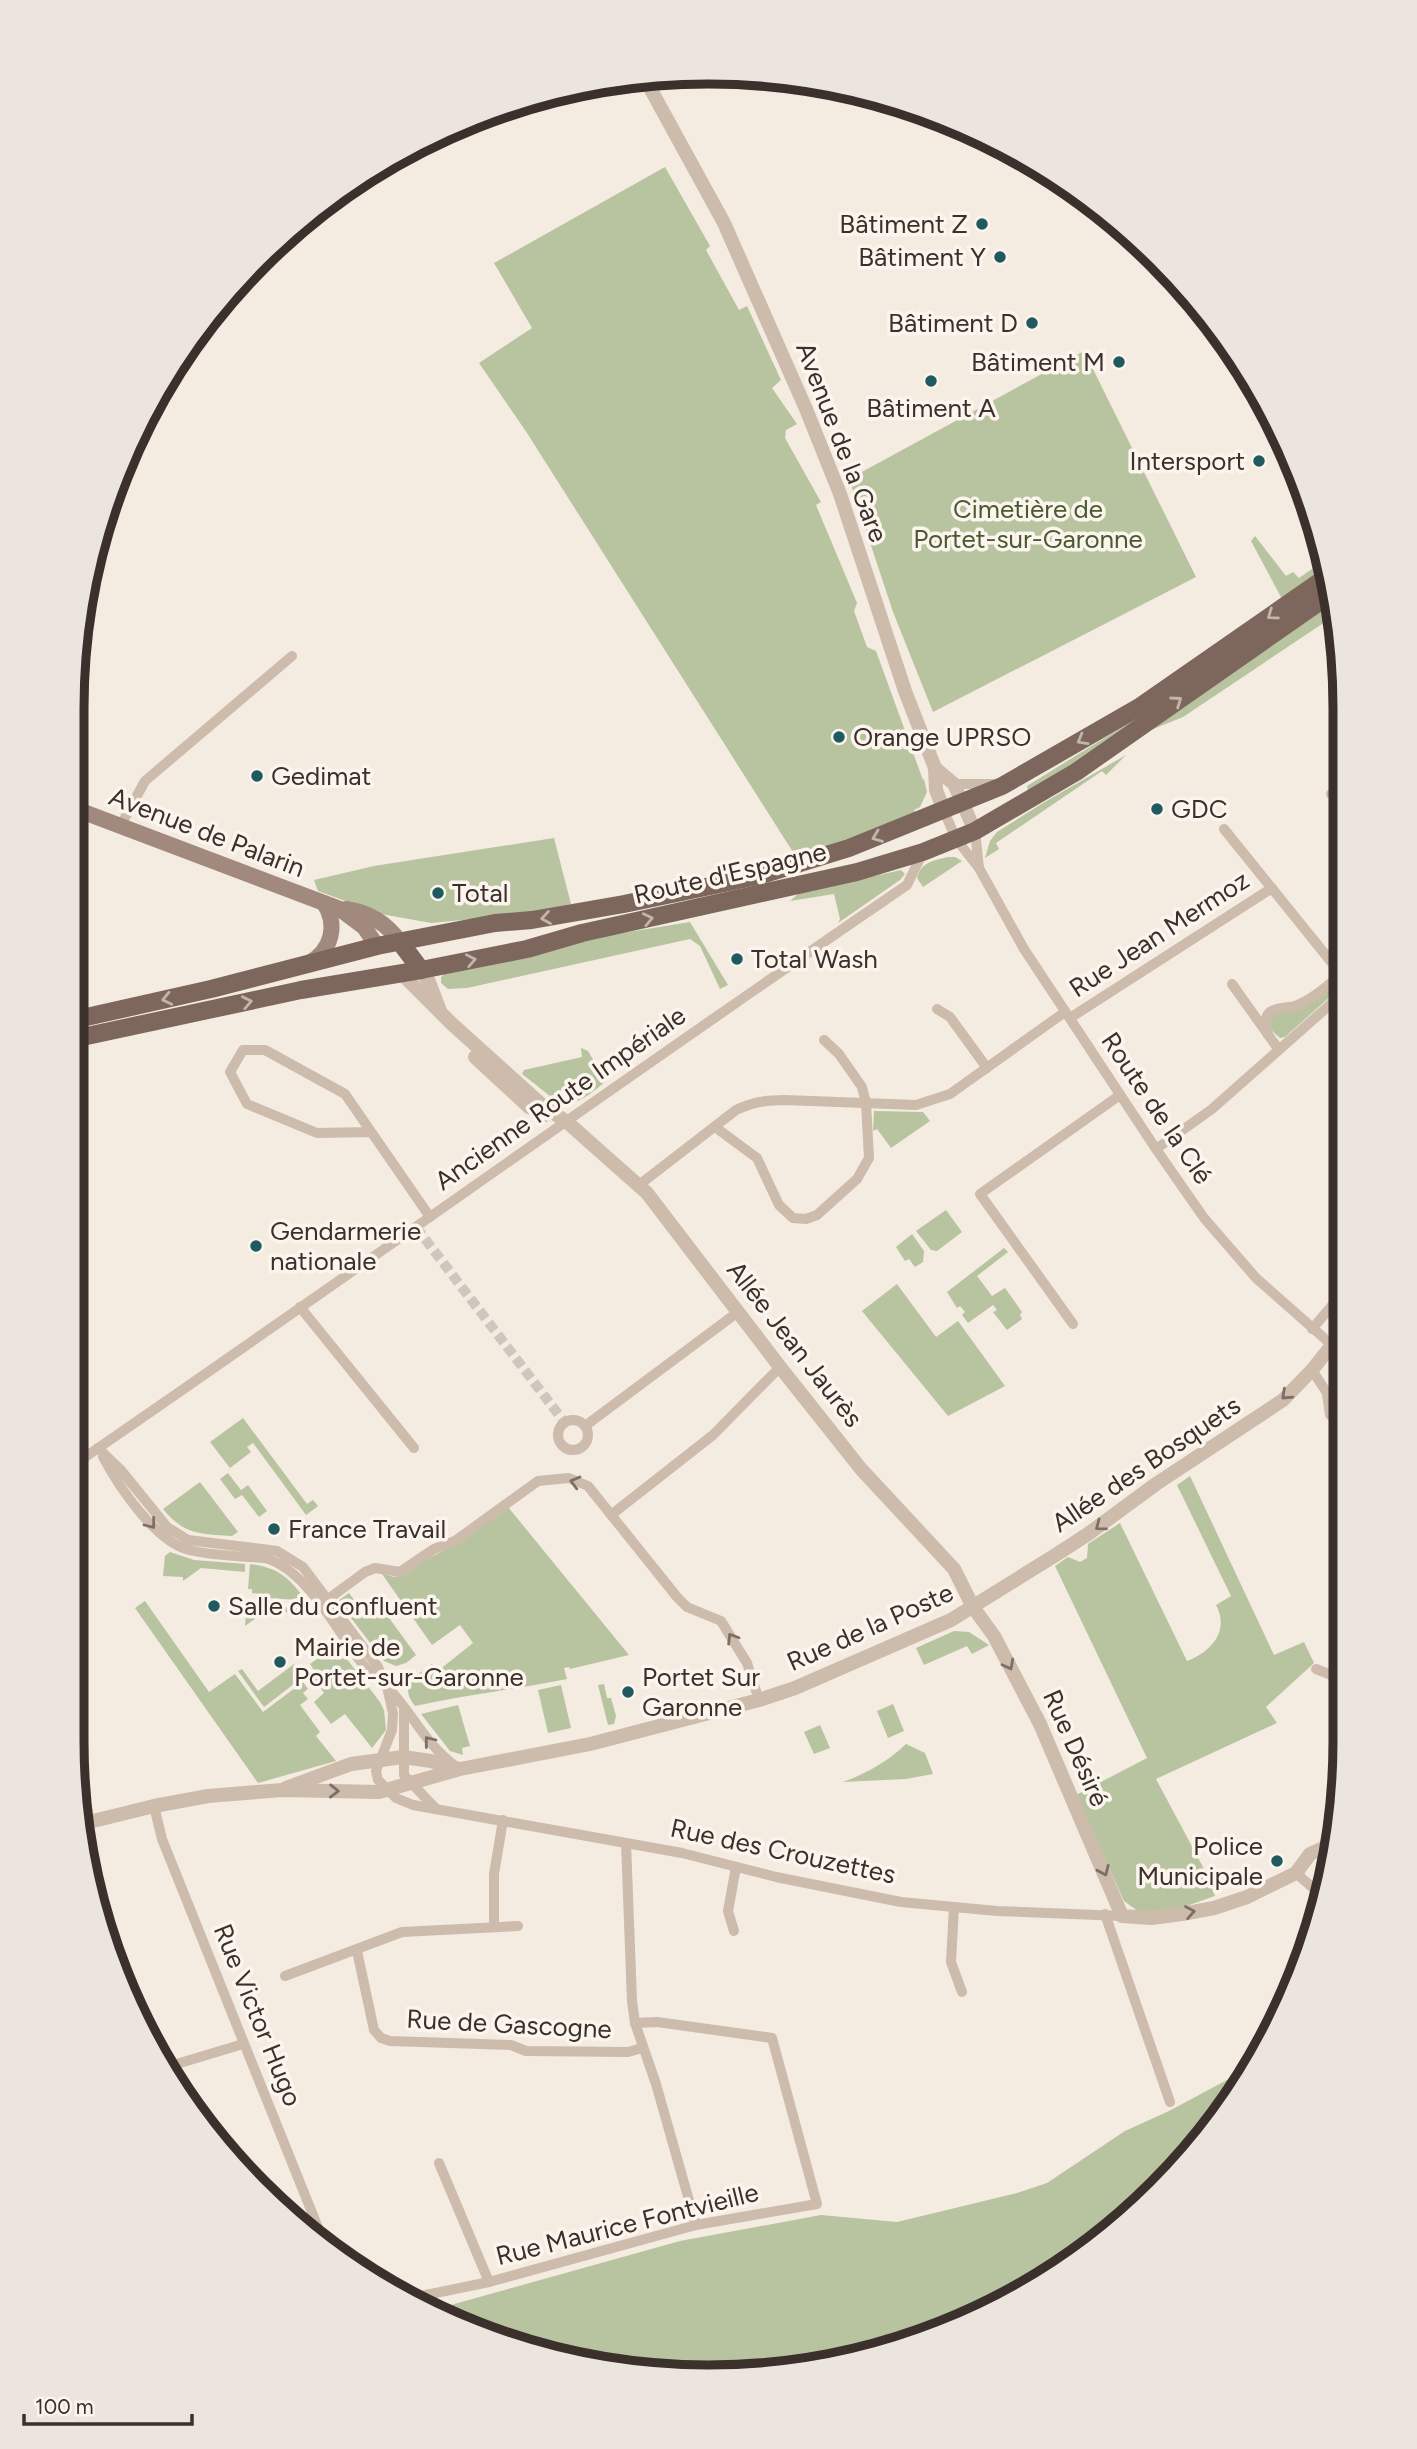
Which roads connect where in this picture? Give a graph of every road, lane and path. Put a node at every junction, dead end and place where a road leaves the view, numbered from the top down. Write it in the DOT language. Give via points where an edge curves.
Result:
graph roads {
  1 [pos="649,87"];
  2 [pos="1320,582"];
  3 [pos="1323,599"];
  4 [pos="292,656"];
  5 [pos="935,768"];
  6 [pos="1012,780"];
  7 [pos="954,784"];
  8 [pos="963,803"];
  9 [pos="944,811"];
  10 [pos="84,812"];
  11 [pos="121,825"];
  12 [pos="1224,828"];
  13 [pos="975,831"];
  14 [pos="956,845"];
  15 [pos="923,852"];
  16 [pos="979,868"];
  17 [pos="1272,888"];
  18 [pos="332,906"];
  19 [pos="400,942"];
  20 [pos="377,946"];
  21 [pos="1333,964"];
  22 [pos="304,965"];
  23 [pos="421,970"];
  24 [pos="401,973"];
  25 [pos="1333,981"];
  26 [pos="1232,984"];
  27 [pos="1333,1002"];
  28 [pos="937,1009"];
  29 [pos="441,1012"];
  30 [pos="1068,1015"];
  31 [pos="84,1018"];
  32 [pos="1268,1035"];
  33 [pos="84,1037"];
  34 [pos="824,1040"];
  35 [pos="1279,1050"];
  36 [pos="987,1068"];
  37 [pos="1120,1095"];
  38 [pos="866,1103"];
  39 [pos="567,1122"];
  40 [pos="715,1127"];
  41 [pos="370,1132"];
  42 [pos="1156,1149"];
  43 [pos="639,1185"];
  44 [pos="430,1217"];
  45 [pos="1333,1304"];
  46 [pos="300,1307"];
  47 [pos="738,1312"];
  48 [pos="1073,1324"];
  49 [pos="1312,1329"];
  50 [pos="1333,1346"];
  51 [pos="1333,1352"];
  52 [pos="780,1367"];
  53 [pos="1312,1370"];
  54 [pos="1330,1415"];
  55 [pos="585,1426"];
  56 [pos="98,1448"];
  57 [pos="414,1448"];
  58 [pos="84,1458"];
  59 [pos="611,1515"];
  60 [pos="323,1602"];
  61 [pos="973,1607"];
  62 [pos="1316,1669"];
  63 [pos="1333,1676"];
  64 [pos="387,1687"];
  65 [pos="759,1700"];
  66 [pos="404,1707"];
  67 [pos="403,1757"];
  68 [pos="379,1762"];
  69 [pos="460,1769"];
  70 [pos="409,1783"];
  71 [pos="387,1789"];
  72 [pos="282,1790"];
  73 [pos="154,1806"];
  74 [pos="436,1809"];
  75 [pos="503,1820"];
  76 [pos="89,1822"];
  77 [pos="626,1843"];
  78 [pos="1323,1848"];
  79 [pos="736,1867"];
  80 [pos="1296,1873"];
  81 [pos="1315,1890"];
  82 [pos="954,1907"];
  83 [pos="1105,1914"];
  84 [pos="1122,1916"];
  85 [pos="494,1926"];
  86 [pos="518,1926"];
  87 [pos="733,1931"];
  88 [pos="357,1951"];
  89 [pos="285,1976"];
  90 [pos="962,1992"];
  91 [pos="635,2023"];
  92 [pos="243,2043"];
  93 [pos="642,2048"];
  94 [pos="175,2064"];
  95 [pos="1170,2102"];
  96 [pos="439,2163"];
  97 [pos="696,2225"];
  98 [pos="318,2228"];
  99 [pos="489,2282"];
  100 [pos="424,2296"];
  1 -- 5 [label="street, Avenue de la Gare" via="723,223 806,409"];
  2 -- 6 [label="main road, Route d'Espagne, one-way" via="1141,706"];
  13 -- 3 [label="main road, Route d'Espagne, one-way" via="1076,772"];
  4 -- 11 [label="street" via="145,782"];
  5 -- 7 [label="street, Avenue de la Gare"];
  5 -- 9 [label="street" via="936,790"];
  6 -- 7 [label="street, Route d'Espagne"];
  6 -- 8 [label="main road, Route d'Espagne"];
  7 -- 8 [label="street, Avenue de la Gare"];
  8 -- 9 [label="main road, Route d'Espagne"];
  8 -- 13 [label="street, Avenue de la Gare"];
  9 -- 14 [label="street, Route de la Clé"];
  9 -- 19 [label="main road, Route d'Espagne, one-way" via="849,848 758,876"];
  10 -- 11 [label="main road, Avenue de Palarin"];
  11 -- 18 [label="main road, Avenue de Palarin"];
  12 -- 17 [label="street"];
  13 -- 14 [label="main road, Route d'Espagne"];
  13 -- 16 [label="street, Route de la Clé"];
  14 -- 15 [label="main road, Route d'Espagne"];
  14 -- 16 [label="street, Route de la Clé"];
  23 -- 15 [label="main road, Route d'Espagne, one-way" via="857,872"];
  15 -- 39 [label="street, Ancienne Route Impériale" via="907,885"];
  16 -- 30 [label="street, Route de la Clé"];
  17 -- 21 [label="street"];
  17 -- 30 [label="street, Rue Jean Mermoz"];
  18 -- 19 [label="main road, Avenue de Palarin" via="375,919"];
  18 -- 20 [label="main road, Avenue de Palarin" via="364,927"];
  18 -- 22 [label="main road, Avenue de Palarin" via="331,937 318,958"];
  19 -- 20 [label="main road, Route d'Espagne"];
  19 -- 23 [label="main road"];
  20 -- 22 [label="main road, Route d'Espagne"];
  20 -- 24 [label="main road"];
  22 -- 31 [label="main road, Route d'Espagne, one-way"];
  23 -- 24 [label="main road, Route d'Espagne"];
  23 -- 29 [label="street, Allée Jean Jaurès"];
  24 -- 29 [label="street, Allée Jean Jaurès"];
  33 -- 24 [label="main road, Route d'Espagne, one-way"];
  25 -- 32 [label="street" via="1300,1004 1274,1010 1265,1024"];
  26 -- 32 [label="street"];
  27 -- 35 [label="street"];
  28 -- 36 [label="street" via="950,1017"];
  29 -- 39 [label="street, Allée Jean Jaurès" via="543,1106"];
  30 -- 36 [label="street, Rue Jean Mermoz"];
  30 -- 37 [label="street, Route de la Clé"];
  32 -- 35 [label="street"];
  34 -- 38 [label="street" via="862,1087"];
  35 -- 42 [label="street" via="1212,1109"];
  36 -- 38 [label="street, Rue Jean Mermoz" via="950,1094 916,1105"];
  37 -- 42 [label="street, Route de la Clé"];
  37 -- 48 [label="street" via="981,1194"];
  38 -- 40 [label="street, Rue Jean Mermoz" via="765,1100 736,1110"];
  38 -- 40 [label="street" via="869,1157 857,1179 817,1215 806,1219 793,1217 779,1205 757,1158"];
  39 -- 43 [label="street, Allée Jean Jaurès"];
  39 -- 44 [label="street, Ancienne Route Impériale"];
  40 -- 43 [label="street, Rue Jean Mermoz"];
  41 -- 41 [label="street" via="345,1094 265,1050 243,1051 230,1072 247,1104 317,1133"];
  41 -- 44 [label="street"];
  42 -- 49 [label="street, Route de la Clé" via="1231,1250"];
  43 -- 47 [label="street, Allée Jean Jaurès"];
  44 -- 46 [label="street, Ancienne Route Impériale"];
  45 -- 49 [label="street"];
  46 -- 56 [label="street, Ancienne Route Impériale"];
  46 -- 57 [label="street"];
  47 -- 52 [label="street, Allée Jean Jaurès"];
  47 -- 55 [label="street"];
  49 -- 50 [label="street, Route de la Clé"];
  51 -- 53 [label="street, Allée des Bosquets"];
  52 -- 59 [label="street" via="713,1435"];
  52 -- 61 [label="street, Allée Jean Jaurès" via="861,1469 954,1569"];
  53 -- 54 [label="street" via="1327,1393"];
  53 -- 61 [label="street, Allée des Bosquets, one-way" via="1268,1410"];
  56 -- 58 [label="street, Ancienne Route Impériale"];
  56 -- 60 [label="street" via="112,1475 164,1538 191,1551 275,1560 297,1574"];
  59 -- 60 [label="street, one-way" via="580,1481 545,1479 455,1541 400,1572 375,1568"];
  65 -- 59 [label="street, one-way" via="747,1663 721,1621 687,1607"];
  60 -- 64 [label="street" via="370,1674"];
  61 -- 65 [label="street, Rue de la Poste" via="917,1636"];
  61 -- 84 [label="street, Rue Désiré, one-way" via="994,1636 1040,1724"];
  62 -- 63 [label="street"];
  64 -- 66 [label="street"];
  64 -- 68 [label="street" via="392,1730"];
  65 -- 69 [label="street, Rue de la Poste" via="568,1749"];
  66 -- 67 [label="street"];
  69 -- 66 [label="street, one-way" via="436,1750"];
  67 -- 68 [label="street, Rue de la Poste"];
  67 -- 69 [label="street, Rue de la Poste"];
  67 -- 70 [label="street"];
  68 -- 71 [label="street" via="376,1771"];
  68 -- 72 [label="street" via="342,1767"];
  69 -- 70 [label="street, Rue de la Poste"];
  70 -- 71 [label="street, Rue de la Poste"];
  70 -- 74 [label="street"];
  72 -- 71 [label="street, one-way"];
  71 -- 74 [label="street, Rue des Crouzettes" via="412,1805"];
  72 -- 73 [label="street"];
  73 -- 76 [label="street"];
  73 -- 92 [label="street, Rue Victor Hugo" via="162,1839"];
  74 -- 75 [label="street, Rue des Crouzettes"];
  75 -- 77 [label="street, Rue des Crouzettes"];
  75 -- 85 [label="street" via="494,1874"];
  77 -- 79 [label="street, Rue des Crouzettes"];
  77 -- 91 [label="street"];
  78 -- 80 [label="street" via="1310,1854"];
  79 -- 82 [label="street, Rue des Crouzettes" via="901,1902"];
  79 -- 87 [label="street" via="728,1911"];
  80 -- 81 [label="street"];
  84 -- 80 [label="street, one-way" via="1151,1918 1214,1908"];
  82 -- 83 [label="street, Rue des Crouzettes"];
  82 -- 90 [label="street" via="951,1962"];
  83 -- 84 [label="street, Rue des Crouzettes"];
  83 -- 95 [label="street"];
  85 -- 86 [label="street"];
  85 -- 88 [label="street" via="402,1932"];
  88 -- 89 [label="street"];
  88 -- 93 [label="street, Rue de Gascogne" via="374,2030 381,2038 510,2045 526,2051 628,2052"];
  91 -- 93 [label="street"];
  91 -- 97 [label="street, Rue Maurice Fontvieille" via="772,2038 817,2204"];
  92 -- 94 [label="street"];
  92 -- 98 [label="street, Rue Victor Hugo"];
  93 -- 97 [label="street"];
  96 -- 99 [label="street, Rue Maurice Fontvieille"];
  97 -- 99 [label="street, Rue Maurice Fontvieille"];
  99 -- 100 [label="street, Rue Maurice Fontvieille"];
}
